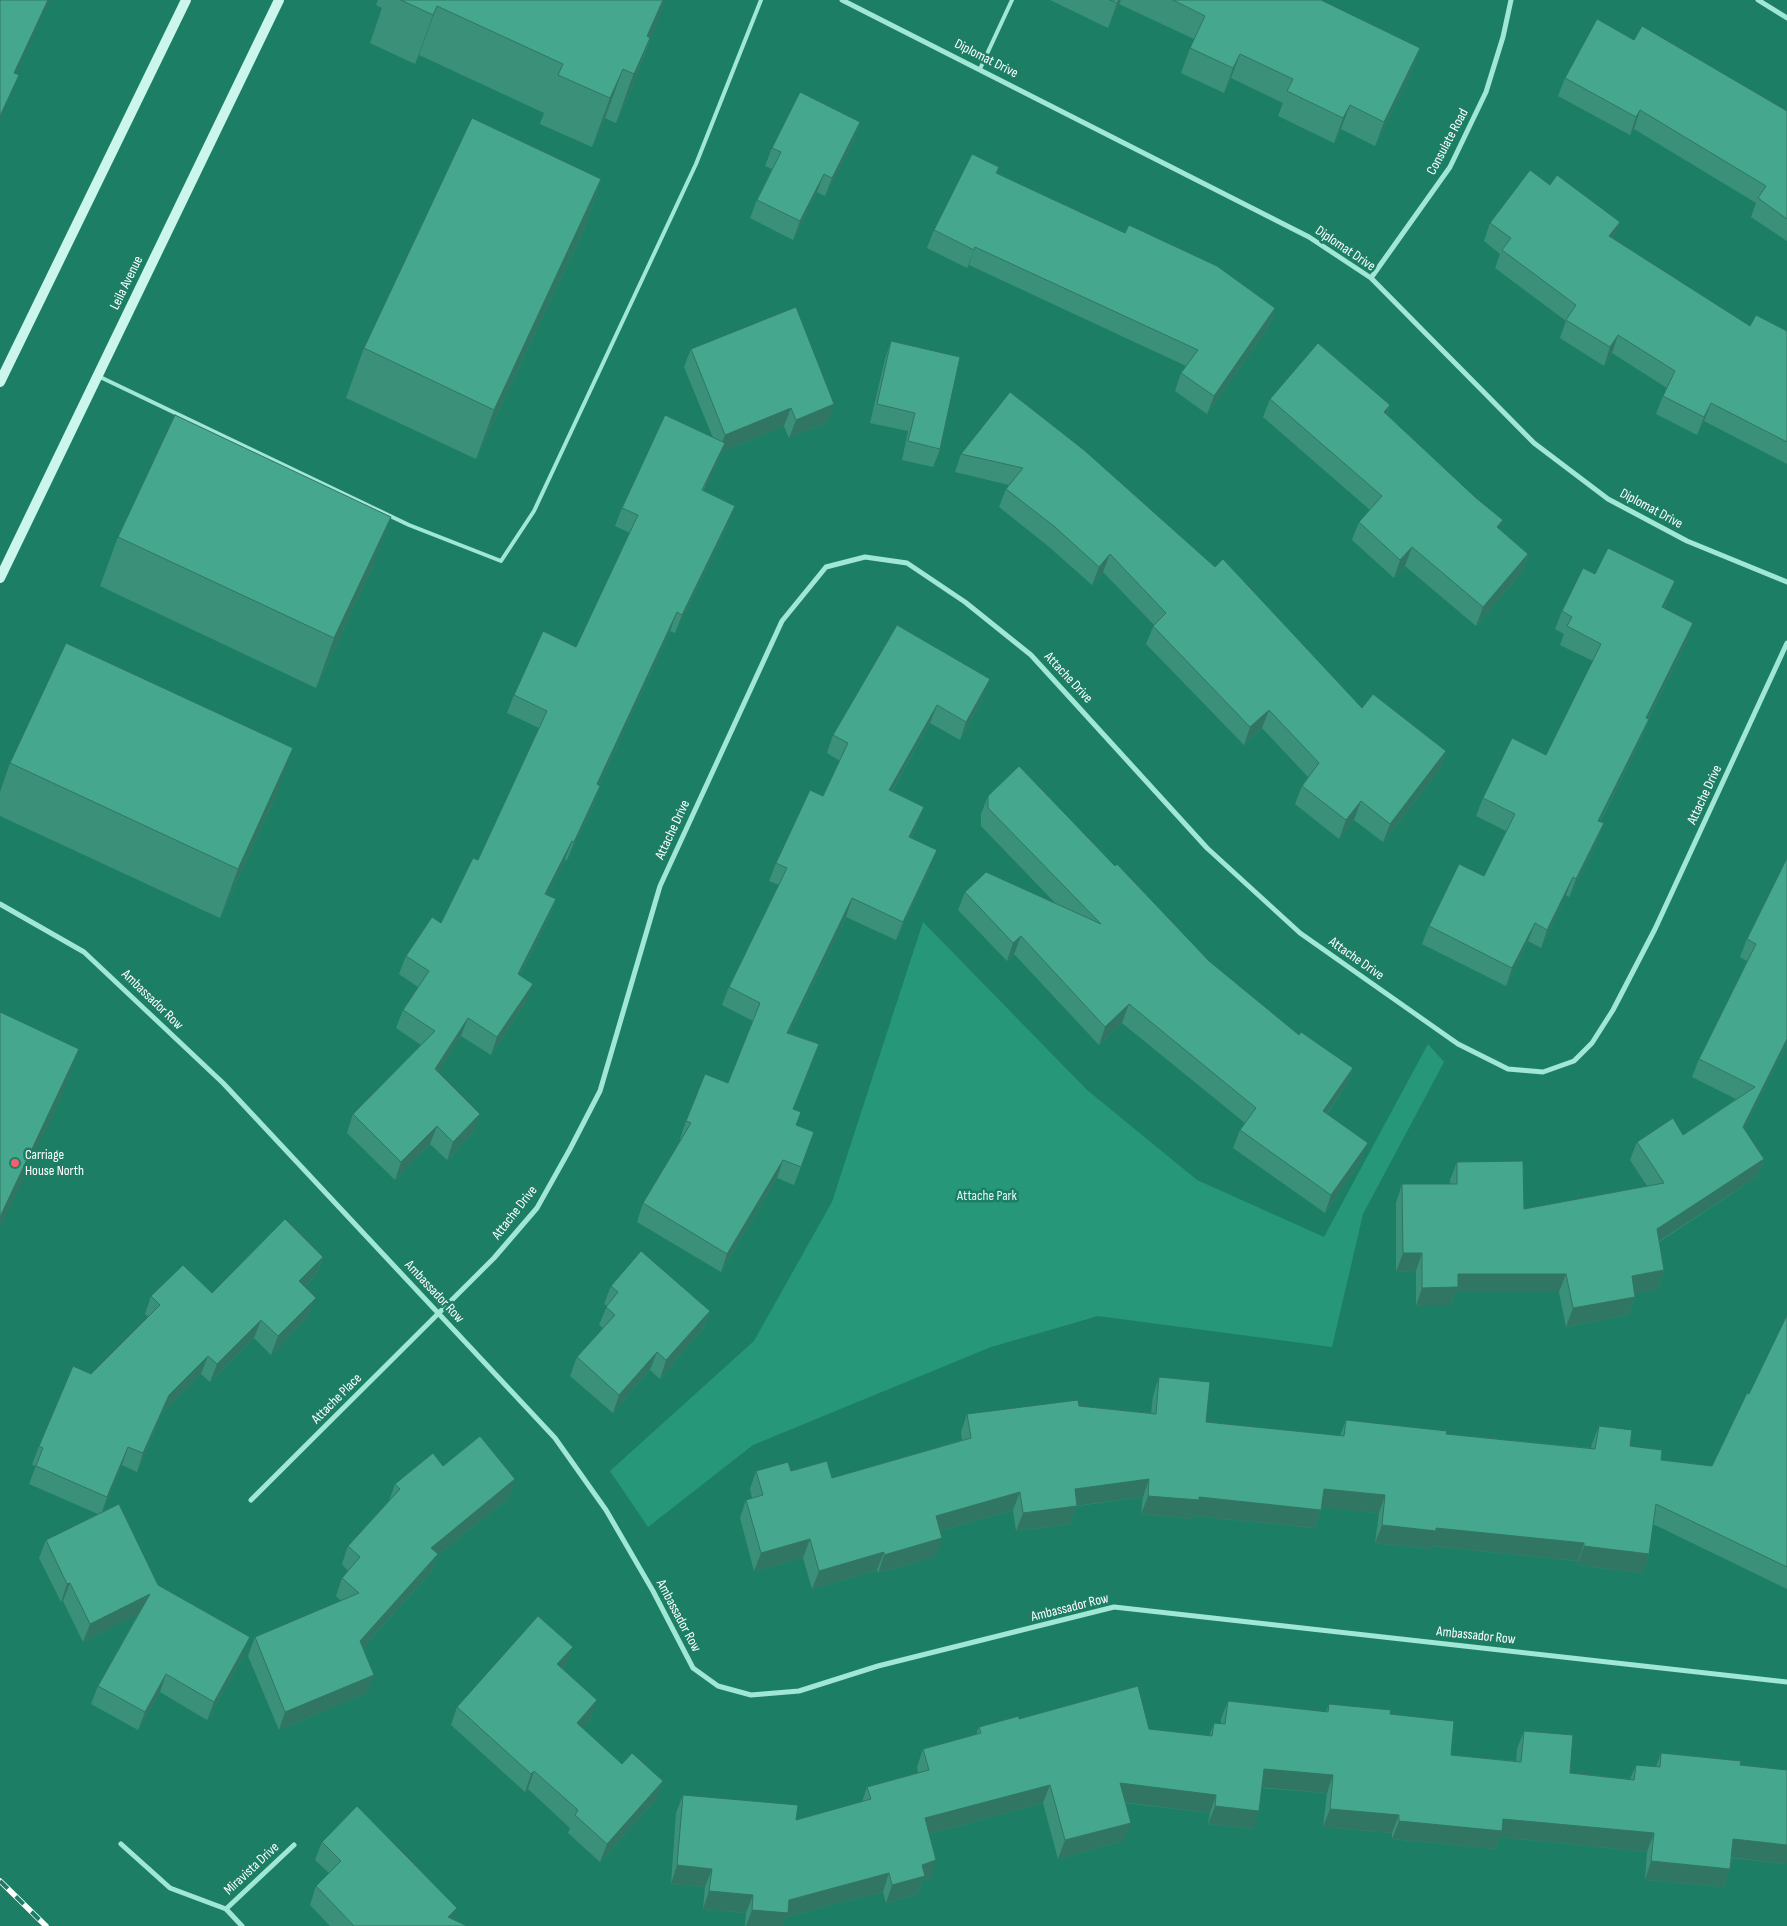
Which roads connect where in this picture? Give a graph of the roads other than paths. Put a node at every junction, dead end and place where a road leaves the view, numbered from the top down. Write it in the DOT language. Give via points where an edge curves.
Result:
graph roads {
  1 [pos="186,0"];
  2 [pos="279,0"];
  3 [pos="761,0"];
  4 [pos="842,0"];
  5 [pos="1012,0"];
  6 [pos="1511,0"];
  7 [pos="1758,0"];
  8 [pos="1787,18"];
  9 [pos="980,69"];
  10 [pos="1370,278"];
  11 [pos="97,375"];
  12 [pos="0,382"];
  13 [pos="0,578"];
  14 [pos="1787,582"];
  15 [pos="1787,643"];
  16 [pos="0,904"];
  17 [pos="438,1313"];
  18 [pos="251,1500"];
  19 [pos="1787,1682"];
  20 [pos="121,1844"];
  21 [pos="294,1845"];
  22 [pos="226,1909"];
  23 [pos="242,1926"];
  1 -- 12 [label="main road"];
  2 -- 11 [label="main road, Leila Avenue"];
  3 -- 11 [label="lane" via="696,164 534,511 501,561 409,524"];
  4 -- 9 [label="street, Diplomat Drive"];
  5 -- 9 [label="lane"];
  6 -- 10 [label="street, Consulate Road" via="1486,92 1450,167"];
  7 -- 8 [label="street"];
  9 -- 10 [label="street, Diplomat Drive" via="1309,237"];
  10 -- 14 [label="street, Diplomat Drive" via="1534,443 1608,499 1687,541"];
  11 -- 13 [label="main road, Leila Avenue"];
  15 -- 17 [label="street, Attache Drive" via="1655,929 1614,1010 1592,1043 1574,1061 1543,1072 1508,1068 1458,1044 1300,933 1207,848 1031,655 965,602 908,563 865,558 826,567 782,622 660,886 600,1091 570,1149 537,1208 494,1258"];
  16 -- 17 [label="street, Ambassador Row" via="84,952 223,1083"];
  17 -- 18 [label="street, Attache Place"];
  17 -- 19 [label="street, Ambassador Row" via="556,1438 606,1510 693,1668 718,1686 751,1695 799,1691 878,1666 1114,1607"];
  20 -- 22 [label="street, Miravista Drive" via="170,1888"];
  21 -- 22 [label="street, Miravista Drive"];
  22 -- 23 [label="street, Miravista Drive"];
}
